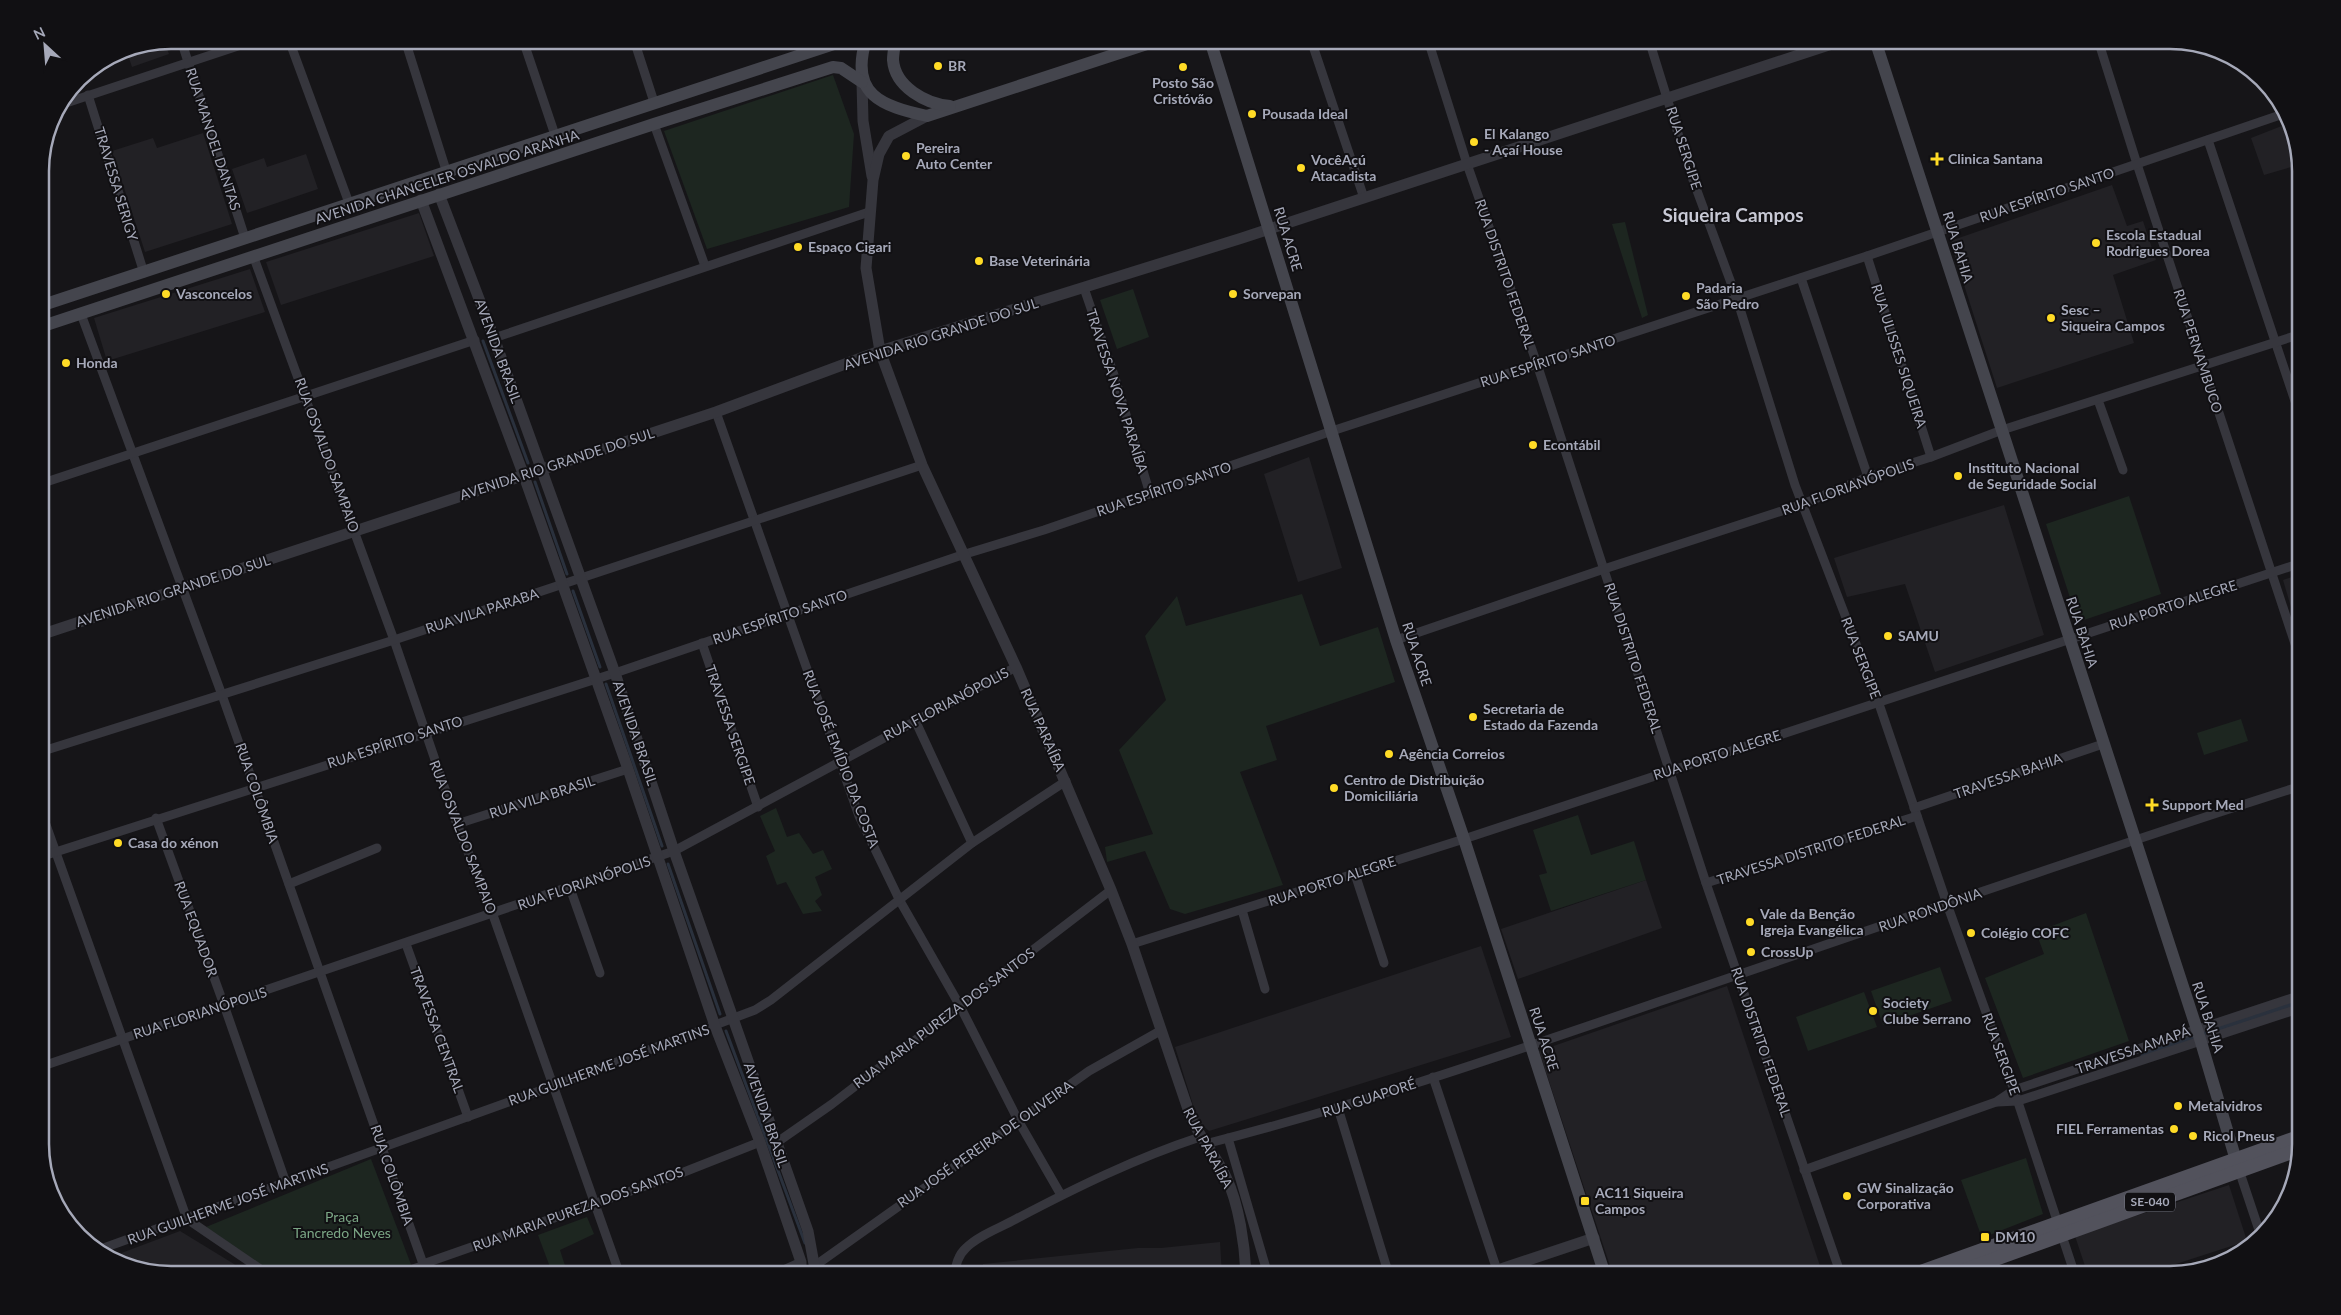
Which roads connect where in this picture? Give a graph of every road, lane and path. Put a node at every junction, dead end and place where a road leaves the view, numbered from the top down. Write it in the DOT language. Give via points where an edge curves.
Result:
graph roads {
  1 [pos="183,49"];
  2 [pos="228,49"];
  3 [pos="292,49"];
  4 [pos="408,49"];
  5 [pos="526,49"];
  6 [pos="637,49"];
  7 [pos="817,49"];
  8 [pos="864,49"];
  9 [pos="894,49"];
  10 [pos="1132,49"];
  11 [pos="1213,49"];
  12 [pos="1314,49"];
  13 [pos="1431,49"];
  14 [pos="1652,49"];
  15 [pos="1817,49"];
  16 [pos="1878,49"];
  17 [pos="2101,49"];
  18 [pos="187,62"];
  19 [pos="862,82"];
  20 [pos="88,95"];
  21 [pos="1668,98"];
  22 [pos="70,101"];
  23 [pos="654,102"];
  24 [pos="955,106"];
  25 [pos="928,116"];
  26 [pos="2279,116"];
  27 [pos="654,124"];
  28 [pos="555,135"];
  29 [pos="2208,140"];
  30 [pos="1466,164"];
  31 [pos="2137,164"];
  32 [pos="446,170"];
  33 [pos="872,180"];
  34 [pos="439,194"];
  35 [pos="1364,198"];
  36 [pos="421,200"];
  37 [pos="349,203"];
  38 [pos="869,212"];
  39 [pos="1268,228"];
  40 [pos="1939,232"];
  41 [pos="245,238"];
  42 [pos="1867,256"];
  43 [pos="254,258"];
  44 [pos="705,266"];
  45 [pos="144,273"];
  46 [pos="1801,278"];
  47 [pos="1084,288"];
  48 [pos="1737,299"];
  49 [pos="49,303"];
  50 [pos="81,314"];
  51 [pos="49,325"];
  52 [pos="2292,337"];
  53 [pos="494,338"];
  54 [pos="475,340"];
  55 [pos="2275,343"];
  56 [pos="880,351"];
  57 [pos="1537,364"];
  58 [pos="2203,367"];
  59 [pos="2292,393"];
  60 [pos="305,396"];
  61 [pos="2098,400"];
  62 [pos="716,412"];
  63 [pos="2002,430"];
  64 [pos="1332,432"];
  65 [pos="134,452"];
  66 [pos="1931,457"];
  67 [pos="922,465"];
  68 [pos="540,470"];
  69 [pos="2122,470"];
  70 [pos="524,476"];
  71 [pos="1868,477"];
  72 [pos="49,481"];
  73 [pos="1150,494"];
  74 [pos="1803,504"];
  75 [pos="754,520"];
  76 [pos="354,531"];
  77 [pos="962,555"];
  78 [pos="2292,566"];
  79 [pos="1604,569"];
  80 [pos="2272,572"];
  81 [pos="580,579"];
  82 [pos="562,585"];
  83 [pos="183,588"];
  84 [pos="787,613"];
  85 [pos="49,632"];
  86 [pos="2292,634"];
  87 [pos="394,640"];
  88 [pos="1396,640"];
  89 [pos="2069,640"];
  90 [pos="702,643"];
  91 [pos="1016,667"];
  92 [pos="614,673"];
  93 [pos="596,677"];
  94 [pos="222,695"];
  95 [pos="1878,701"];
  96 [pos="915,720"];
  97 [pos="424,732"];
  98 [pos="2103,744"];
  99 [pos="49,749"];
  100 [pos="839,761"];
  101 [pos="628,769"];
  102 [pos="1669,770"];
  103 [pos="1066,781"];
  104 [pos="254,787"];
  105 [pos="2292,789"];
  106 [pos="758,807"];
  107 [pos="1915,812"];
  108 [pos="156,818"];
  109 [pos="457,824"];
  110 [pos="49,836"];
  111 [pos="1464,839"];
  112 [pos="2134,839"];
  113 [pos="972,843"];
  114 [pos="377,848"];
  115 [pos="674,851"];
  116 [pos="54,852"];
  117 [pos="49,854"];
  118 [pos="658,858"];
  119 [pos="1355,874"];
  120 [pos="1706,883"];
  121 [pos="288,884"];
  122 [pos="570,888"];
  123 [pos="1111,890"];
  124 [pos="900,901"];
  125 [pos="1946,904"];
  126 [pos="1242,910"];
  127 [pos="493,915"];
  128 [pos="406,944"];
  129 [pos="1132,944"];
  130 [pos="1384,963"];
  131 [pos="320,973"];
  132 [pos="600,973"];
  133 [pos="1738,975"];
  134 [pos="1265,988"];
  135 [pos="2292,998"];
  136 [pos="224,1005"];
  137 [pos="960,1006"];
  138 [pos="2292,1010"];
  139 [pos="733,1020"];
  140 [pos="715,1026"];
  141 [pos="1160,1031"];
  142 [pos="2198,1035"];
  143 [pos="123,1039"];
  144 [pos="1531,1045"];
  145 [pos="49,1063"];
  146 [pos="1432,1077"];
  147 [pos="553,1086"];
  148 [pos="2014,1090"];
  149 [pos="2018,1101"];
  150 [pos="1996,1102"];
  151 [pos="1338,1108"];
  152 [pos="468,1117"];
  153 [pos="1019,1122"];
  154 [pos="1228,1138"];
  155 [pos="2292,1140"];
  156 [pos="1202,1141"];
  157 [pos="760,1142"];
  158 [pos="776,1143"];
  159 [pos="382,1148"];
  160 [pos="2292,1150"];
  161 [pos="2237,1164"];
  162 [pos="1804,1170"];
  163 [pos="286,1182"];
  164 [pos="1061,1195"];
  165 [pos="594,1204"];
  166 [pos="187,1218"];
  167 [pos="2059,1228"];
  168 [pos="2259,1229"];
  169 [pos="1594,1238"];
  170 [pos="106,1247"];
  171 [pos="801,1262"];
  172 [pos="423,1264"];
  173 [pos="256,1266"];
  174 [pos="417,1266"];
  175 [pos="617,1266"];
  176 [pos="792,1266"];
  177 [pos="801,1266"];
  178 [pos="815,1266"];
  179 [pos="821,1266"];
  180 [pos="957,1266"];
  181 [pos="1245,1266"];
  182 [pos="1265,1266"];
  183 [pos="1386,1266"];
  184 [pos="1496,1266"];
  185 [pos="1509,1266"];
  186 [pos="1602,1266"];
  187 [pos="1837,1266"];
  188 [pos="1940,1266"];
  189 [pos="1972,1266"];
  190 [pos="2072,1266"];
  1 -- 18 [label="street, RUA MANOEL DANTAS"];
  2 -- 18 [label="street"];
  3 -- 37 [label="street"];
  4 -- 32 [label="street"];
  5 -- 28 [label="street"];
  6 -- 23 [label="street"];
  7 -- 23 [label="main road, AVENIDA CHANCELER OSVALDO ARANHA"];
  8 -- 19 [label="main road"];
  9 -- 24 [label="main road" via="893,60 907,86 935,105"];
  10 -- 24 [label="main road"];
  11 -- 39 [label="main road, RUA ACRE"];
  12 -- 35 [label="street"];
  13 -- 30 [label="street, RUA DISTRITO FEDERAL"];
  14 -- 21 [label="street, RUA SERGIPE"];
  15 -- 21 [label="street, AVENIDA RIO GRANDE DO SUL"];
  16 -- 40 [label="main road, RUA BAHIA"];
  17 -- 31 [label="street, RUA PERNAMBUCO"];
  18 -- 20 [label="street"];
  18 -- 41 [label="street, RUA MANOEL DANTAS"];
  19 -- 25 [label="main road, AVENIDA CHANCELER OSVALDO ARANHA" via="879,99 902,110"];
  19 -- 27 [label="main road, AVENIDA CHANCELER OSVALDO ARANHA" via="841,68 833,67"];
  19 -- 33 [label="street" via="863,121"];
  20 -- 22 [label="street"];
  20 -- 45 [label="street, TRAVESSA SERIGY"];
  21 -- 30 [label="street, AVENIDA RIO GRANDE DO SUL"];
  21 -- 48 [label="street, RUA SERGIPE"];
  23 -- 28 [label="main road, AVENIDA CHANCELER OSVALDO ARANHA"];
  24 -- 25 [label="main road"];
  25 -- 33 [label="street" via="889,136 879,154"];
  26 -- 29 [label="street, RUA ESPÍRITO SANTO"];
  27 -- 34 [label="main road, AVENIDA CHANCELER OSVALDO ARANHA"];
  27 -- 44 [label="street"];
  28 -- 32 [label="main road, AVENIDA CHANCELER OSVALDO ARANHA"];
  29 -- 31 [label="street, RUA ESPÍRITO SANTO"];
  29 -- 55 [label="street"];
  30 -- 35 [label="street, AVENIDA RIO GRANDE DO SUL"];
  30 -- 57 [label="street, RUA DISTRITO FEDERAL"];
  31 -- 40 [label="street, RUA ESPÍRITO SANTO"];
  31 -- 58 [label="street, RUA PERNAMBUCO"];
  32 -- 37 [label="main road, AVENIDA CHANCELER OSVALDO ARANHA"];
  33 -- 38 [label="street, RUA PARAÍBA"];
  34 -- 36 [label="main road, AVENIDA CHANCELER OSVALDO ARANHA"];
  34 -- 53 [label="street, AVENIDA BRASIL"];
  35 -- 39 [label="street, AVENIDA RIO GRANDE DO SUL"];
  36 -- 43 [label="main road, AVENIDA CHANCELER OSVALDO ARANHA"];
  36 -- 54 [label="street, AVENIDA BRASIL"];
  37 -- 41 [label="main road, AVENIDA CHANCELER OSVALDO ARANHA"];
  38 -- 44 [label="street"];
  38 -- 56 [label="street, RUA PARAÍBA" via="866,268"];
  39 -- 47 [label="street, AVENIDA RIO GRANDE DO SUL"];
  39 -- 64 [label="main road, RUA ACRE"];
  40 -- 42 [label="street, RUA ESPÍRITO SANTO"];
  40 -- 63 [label="main road, RUA BAHIA"];
  41 -- 45 [label="main road, AVENIDA CHANCELER OSVALDO ARANHA"];
  42 -- 46 [label="street, RUA ESPÍRITO SANTO"];
  42 -- 66 [label="street, RUA ULISSES SIQUEIRA"];
  43 -- 50 [label="main road, AVENIDA CHANCELER OSVALDO ARANHA"];
  43 -- 60 [label="street, RUA OSVALDO SAMPAIO"];
  44 -- 53 [label="street"];
  45 -- 49 [label="main road, AVENIDA CHANCELER OSVALDO ARANHA"];
  46 -- 48 [label="street, RUA ESPÍRITO SANTO"];
  46 -- 71 [label="street"];
  47 -- 56 [label="street, AVENIDA RIO GRANDE DO SUL"];
  47 -- 73 [label="street, TRAVESSA NOVA PARAÍBA" via="1116,378"];
  48 -- 57 [label="street, RUA ESPÍRITO SANTO"];
  48 -- 74 [label="street, RUA SERGIPE"];
  50 -- 51 [label="main road, AVENIDA CHANCELER OSVALDO ARANHA"];
  50 -- 65 [label="street, RUA COLÔMBIA"];
  52 -- 55 [label="street, RUA FLORIANÓPOLIS"];
  53 -- 68 [label="street, AVENIDA BRASIL"];
  54 -- 60 [label="street"];
  54 -- 70 [label="street, AVENIDA BRASIL"];
  55 -- 58 [label="street, RUA FLORIANÓPOLIS"];
  55 -- 59 [label="street"];
  56 -- 62 [label="street, AVENIDA RIO GRANDE DO SUL"];
  56 -- 67 [label="street, RUA PARAÍBA"];
  57 -- 64 [label="street, RUA ESPÍRITO SANTO"];
  57 -- 79 [label="street, RUA DISTRITO FEDERAL"];
  58 -- 61 [label="street, RUA FLORIANÓPOLIS"];
  58 -- 80 [label="street, RUA PERNAMBUCO"];
  60 -- 65 [label="street"];
  60 -- 76 [label="street, RUA OSVALDO SAMPAIO"];
  61 -- 63 [label="street, RUA FLORIANÓPOLIS"];
  61 -- 69 [label="street"];
  62 -- 68 [label="street, AVENIDA RIO GRANDE DO SUL"];
  62 -- 75 [label="street, RUA JOSÉ EMÍDIO DA COSTA"];
  63 -- 66 [label="street, RUA FLORIANÓPOLIS"];
  63 -- 89 [label="main road, RUA BAHIA"];
  64 -- 73 [label="street, RUA ESPÍRITO SANTO"];
  64 -- 88 [label="main road, RUA ACRE"];
  65 -- 72 [label="street"];
  65 -- 83 [label="street, RUA COLÔMBIA"];
  66 -- 71 [label="street, RUA FLORIANÓPOLIS"];
  67 -- 75 [label="street, RUA VILA PARABA"];
  67 -- 77 [label="street, RUA PARAÍBA"];
  68 -- 70 [label="street, AVENIDA RIO GRANDE DO SUL"];
  68 -- 81 [label="street, AVENIDA BRASIL"];
  70 -- 76 [label="street, AVENIDA RIO GRANDE DO SUL"];
  70 -- 82 [label="street, AVENIDA BRASIL"];
  71 -- 74 [label="street, RUA FLORIANÓPOLIS"];
  73 -- 77 [label="street, RUA ESPÍRITO SANTO"];
  74 -- 79 [label="street, RUA FLORIANÓPOLIS"];
  74 -- 95 [label="street, RUA SERGIPE"];
  75 -- 81 [label="street, RUA VILA PARABA"];
  75 -- 84 [label="street, RUA JOSÉ EMÍDIO DA COSTA"];
  76 -- 83 [label="street, AVENIDA RIO GRANDE DO SUL"];
  76 -- 87 [label="street, RUA OSVALDO SAMPAIO"];
  77 -- 84 [label="street, RUA ESPÍRITO SANTO"];
  77 -- 91 [label="street, RUA PARAÍBA"];
  78 -- 80 [label="street, RUA PORTO ALEGRE"];
  79 -- 88 [label="street, RUA FLORIANÓPOLIS"];
  79 -- 102 [label="street, RUA DISTRITO FEDERAL"];
  80 -- 86 [label="street, RUA PERNAMBUCO"];
  80 -- 89 [label="street, RUA PORTO ALEGRE"];
  81 -- 82 [label="street, RUA VILA PARABA"];
  81 -- 92 [label="street, AVENIDA BRASIL"];
  82 -- 87 [label="street, RUA VILA PARABA"];
  82 -- 93 [label="street, AVENIDA BRASIL"];
  83 -- 85 [label="street, AVENIDA RIO GRANDE DO SUL"];
  83 -- 94 [label="street, RUA COLÔMBIA"];
  84 -- 90 [label="street, RUA ESPÍRITO SANTO"];
  84 -- 100 [label="street, RUA JOSÉ EMÍDIO DA COSTA"];
  87 -- 94 [label="street, RUA VILA PARABA"];
  87 -- 97 [label="street, RUA OSVALDO SAMPAIO"];
  88 -- 111 [label="main road, RUA ACRE"];
  89 -- 95 [label="street, RUA PORTO ALEGRE"];
  89 -- 98 [label="main road, RUA BAHIA"];
  90 -- 92 [label="street, RUA ESPÍRITO SANTO"];
  90 -- 106 [label="street, TRAVESSA SERGIPE"];
  91 -- 96 [label="street, RUA FLORIANÓPOLIS"];
  91 -- 103 [label="street, RUA PARAÍBA"];
  92 -- 93 [label="street, RUA ESPÍRITO SANTO"];
  92 -- 115 [label="street, AVENIDA BRASIL"];
  93 -- 97 [label="street, RUA ESPÍRITO SANTO"];
  93 -- 101 [label="street, AVENIDA BRASIL"];
  94 -- 99 [label="street, RUA VILA PARABA"];
  94 -- 104 [label="street, RUA COLÔMBIA"];
  95 -- 102 [label="street, RUA PORTO ALEGRE"];
  95 -- 107 [label="street, RUA SERGIPE"];
  96 -- 100 [label="street, RUA FLORIANÓPOLIS"];
  96 -- 113 [label="street"];
  97 -- 104 [label="street, RUA ESPÍRITO SANTO"];
  97 -- 109 [label="street, RUA OSVALDO SAMPAIO"];
  98 -- 107 [label="street, TRAVESSA BAHIA"];
  98 -- 112 [label="main road, RUA BAHIA"];
  100 -- 106 [label="street, RUA FLORIANÓPOLIS"];
  100 -- 124 [label="street, RUA JOSÉ EMÍDIO DA COSTA" via="859,816"];
  101 -- 109 [label="street, RUA VILA BRASIL"];
  101 -- 118 [label="street, AVENIDA BRASIL"];
  102 -- 111 [label="street, RUA PORTO ALEGRE"];
  102 -- 120 [label="street, RUA DISTRITO FEDERAL"];
  103 -- 113 [label="street, RUA GUILHERME JOSÉ MARTINS"];
  103 -- 123 [label="street, RUA PARAÍBA"];
  104 -- 108 [label="street, RUA ESPÍRITO SANTO"];
  104 -- 121 [label="street, RUA COLÔMBIA"];
  105 -- 112 [label="street, RUA RONDÔNIA"];
  106 -- 115 [label="street, RUA FLORIANÓPOLIS"];
  107 -- 120 [label="street, TRAVESSA DISTRITO FEDERAL"];
  107 -- 125 [label="street, RUA SERGIPE"];
  108 -- 116 [label="street, RUA ESPÍRITO SANTO"];
  108 -- 136 [label="street, RUA EQUADOR"];
  109 -- 127 [label="street, RUA OSVALDO SAMPAIO"];
  110 -- 116 [label="street"];
  111 -- 119 [label="street, RUA PORTO ALEGRE"];
  111 -- 144 [label="main road, RUA ACRE"];
  112 -- 125 [label="street, RUA RONDÔNIA"];
  112 -- 142 [label="main road, RUA BAHIA"];
  113 -- 124 [label="street, RUA GUILHERME JOSÉ MARTINS"];
  114 -- 121 [label="street"];
  115 -- 118 [label="street, RUA FLORIANÓPOLIS"];
  115 -- 139 [label="street, AVENIDA BRASIL"];
  116 -- 117 [label="street, RUA ESPÍRITO SANTO"];
  116 -- 143 [label="street"];
  118 -- 122 [label="street, RUA FLORIANÓPOLIS"];
  118 -- 140 [label="street, AVENIDA BRASIL"];
  119 -- 126 [label="street, RUA PORTO ALEGRE"];
  119 -- 130 [label="street"];
  120 -- 133 [label="street, RUA DISTRITO FEDERAL"];
  121 -- 131 [label="street, RUA COLÔMBIA"];
  122 -- 127 [label="street, RUA FLORIANÓPOLIS"];
  122 -- 132 [label="street"];
  123 -- 129 [label="street, RUA PARAÍBA"];
  123 -- 137 [label="street, RUA MARIA PUREZA DOS SANTOS"];
  124 -- 137 [label="street, RUA JOSÉ EMÍDIO DA COSTA"];
  124 -- 139 [label="street, RUA GUILHERME JOSÉ MARTINS" via="771,1000"];
  125 -- 133 [label="street, RUA RONDÔNIA"];
  125 -- 148 [label="street, RUA SERGIPE"];
  126 -- 129 [label="street, RUA PORTO ALEGRE"];
  126 -- 134 [label="street"];
  127 -- 128 [label="street, RUA FLORIANÓPOLIS"];
  127 -- 147 [label="street, RUA OSVALDO SAMPAIO"];
  128 -- 131 [label="street, RUA FLORIANÓPOLIS"];
  128 -- 152 [label="street, TRAVESSA CENTRAL"];
  129 -- 141 [label="street, RUA PARAÍBA"];
  131 -- 136 [label="street, RUA FLORIANÓPOLIS"];
  131 -- 159 [label="street, RUA COLÔMBIA"];
  133 -- 144 [label="street, RUA RONDÔNIA"];
  133 -- 162 [label="street, RUA DISTRITO FEDERAL"];
  135 -- 142 [label="street, TRAVESSA AMAPÁ"];
  136 -- 143 [label="street, RUA FLORIANÓPOLIS"];
  136 -- 163 [label="street, RUA EQUADOR"];
  137 -- 153 [label="street, RUA JOSÉ EMÍDIO DA COSTA"];
  137 -- 158 [label="street, RUA MARIA PUREZA DOS SANTOS"];
  138 -- 142 [label="street, TRAVESSA AMAPÁ"];
  139 -- 140 [label="street, RUA GUILHERME JOSÉ MARTINS"];
  139 -- 158 [label="street, AVENIDA BRASIL"];
  140 -- 147 [label="street, RUA GUILHERME JOSÉ MARTINS"];
  140 -- 157 [label="street, AVENIDA BRASIL"];
  141 -- 153 [label="street, RUA JOSÉ PEREIRA DE OLIVEIRA" via="1089,1071"];
  141 -- 156 [label="street, RUA PARAÍBA" via="1184,1101"];
  142 -- 148 [label="street, TRAVESSA AMAPÁ"];
  142 -- 149 [label="street, TRAVESSA AMAPÁ"];
  142 -- 161 [label="main road, RUA BAHIA"];
  143 -- 145 [label="street, RUA FLORIANÓPOLIS"];
  143 -- 166 [label="street"];
  144 -- 146 [label="street, RUA GUAPORÉ"];
  144 -- 169 [label="main road, RUA ACRE"];
  146 -- 151 [label="street, RUA GUAPORÉ"];
  146 -- 184 [label="street"];
  147 -- 152 [label="street, RUA GUILHERME JOSÉ MARTINS"];
  147 -- 165 [label="street, RUA OSVALDO SAMPAIO"];
  148 -- 149 [label="street, RUA SERGIPE"];
  148 -- 150 [label="street, TRAVESSA AMAPÁ"];
  149 -- 150 [label="street, TRAVESSA AMAPÁ"];
  149 -- 167 [label="street, RUA SERGIPE"];
  150 -- 162 [label="street, TRAVESSA AMAPÁ"];
  151 -- 154 [label="street, RUA GUAPORÉ"];
  151 -- 183 [label="street"];
  152 -- 159 [label="street, RUA GUILHERME JOSÉ MARTINS"];
  153 -- 164 [label="street, RUA JOSÉ EMÍDIO DA COSTA"];
  153 -- 179 [label="street, RUA JOSÉ PEREIRA DE OLIVEIRA"];
  154 -- 156 [label="street, RUA GUAPORÉ"];
  154 -- 182 [label="street, RUA PARAÍBA"];
  155 -- 161 [label="main road, SE-040"];
  156 -- 164 [label="street, RUA GUAPORÉ" via="1167,1149"];
  156 -- 181 [label="street, RUA PARAÍBA" via="1218,1161 1232,1194"];
  157 -- 165 [label="street, RUA MARIA PUREZA DOS SANTOS"];
  157 -- 171 [label="street, AVENIDA BRASIL"];
  158 -- 178 [label="street, AVENIDA BRASIL" via="808,1231"];
  159 -- 163 [label="street, RUA GUILHERME JOSÉ MARTINS"];
  159 -- 172 [label="street, RUA COLÔMBIA"];
  160 -- 161 [label="main road, SE-040"];
  161 -- 167 [label="main road, SE-040"];
  161 -- 168 [label="street, RUA BAHIA"];
  162 -- 187 [label="street, RUA DISTRITO FEDERAL"];
  163 -- 166 [label="street, RUA GUILHERME JOSÉ MARTINS"];
  164 -- 180 [label="street, RUA GUAPORÉ" via="971,1243 961,1254"];
  165 -- 172 [label="street, RUA MARIA PUREZA DOS SANTOS"];
  165 -- 175 [label="street, RUA OSVALDO SAMPAIO"];
  166 -- 170 [label="street, RUA GUILHERME JOSÉ MARTINS"];
  166 -- 173 [label="street"];
  167 -- 188 [label="main road, SE-040"];
  167 -- 189 [label="main road, SE-040"];
  167 -- 190 [label="street, RUA SERGIPE"];
  169 -- 185 [label="street"];
  169 -- 186 [label="main road, RUA ACRE"];
  171 -- 176 [label="street"];
  171 -- 177 [label="street, AVENIDA BRASIL"];
  172 -- 174 [label="street"];
}
